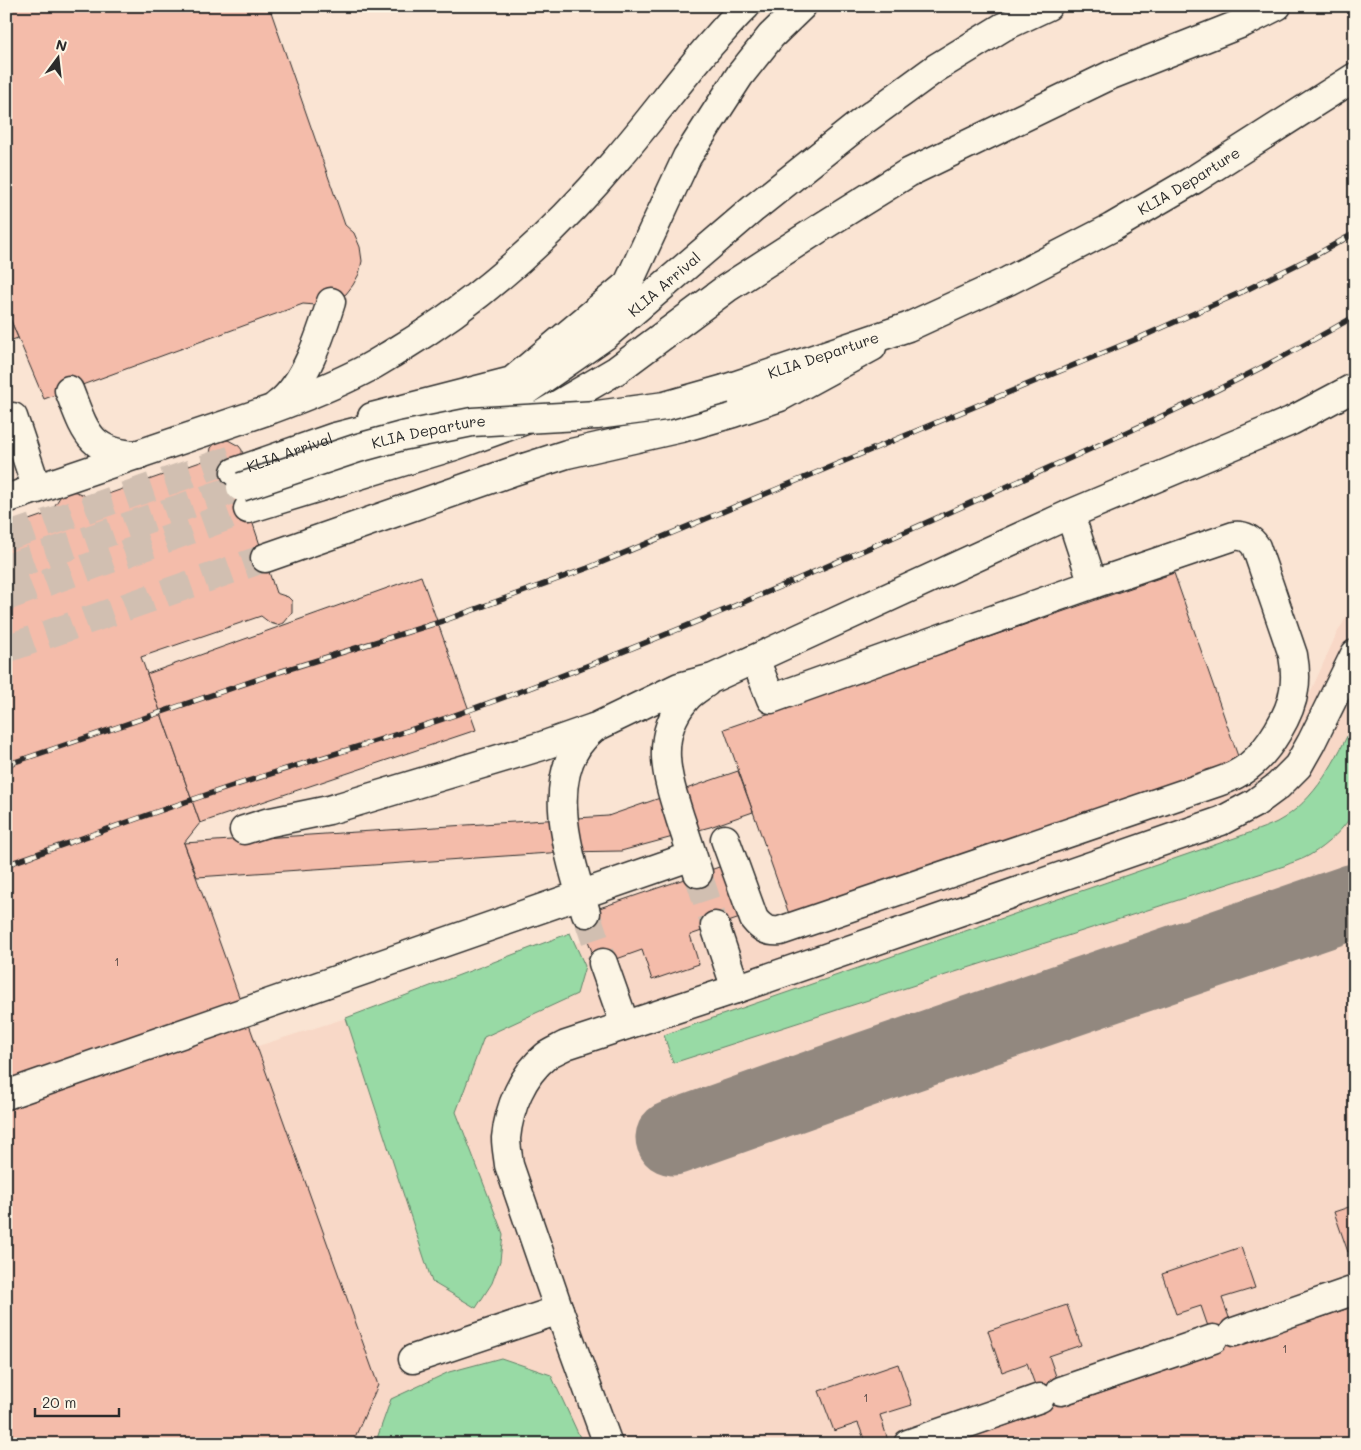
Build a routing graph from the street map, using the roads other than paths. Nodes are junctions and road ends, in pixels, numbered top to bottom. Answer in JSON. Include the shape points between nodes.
{"nodes":[{"id":1,"x":746,"y":6,"type":"edge"},
{"id":2,"x":802,"y":6,"type":"edge"},
{"id":3,"x":1048,"y":6,"type":"edge"},
{"id":4,"x":1277,"y":6,"type":"edge"},
{"id":5,"x":1355,"y":78,"type":"edge"},
{"id":6,"x":331,"y":302,"type":"dead end"},
{"id":7,"x":908,"y":327,"type":"junction"},
{"id":8,"x":1355,"y":387,"type":"edge"},
{"id":9,"x":69,"y":390,"type":"dead end"},
{"id":10,"x":272,"y":410,"type":"junction"},
{"id":11,"x":13,"y":416,"type":"dead end"},
{"id":12,"x":140,"y":455,"type":"junction"},
{"id":13,"x":242,"y":481,"type":"junction"},
{"id":14,"x":37,"y":489,"type":"junction"},
{"id":15,"x":6,"y":499,"type":"edge"},
{"id":16,"x":1070,"y":514,"type":"junction"},
{"id":17,"x":265,"y":558,"type":"tunnel mouth"},
{"id":18,"x":1093,"y":584,"type":"junction"},
{"id":19,"x":1355,"y":654,"type":"edge"},
{"id":20,"x":755,"y":659,"type":"junction"},
{"id":21,"x":713,"y":678,"type":"junction"},
{"id":22,"x":594,"y":728,"type":"junction"},
{"id":23,"x":255,"y":827,"type":"dead end"},
{"id":24,"x":725,"y":839,"type":"dead end"},
{"id":25,"x":583,"y":903,"type":"junction"},
{"id":26,"x":715,"y":926,"type":"tunnel mouth"},
{"id":27,"x":603,"y":963,"type":"tunnel mouth"},
{"id":28,"x":736,"y":989,"type":"junction"},
{"id":29,"x":625,"y":1025,"type":"junction"},
{"id":30,"x":6,"y":1095,"type":"edge"},
{"id":31,"x":1355,"y":1290,"type":"edge"},
{"id":32,"x":559,"y":1310,"type":"junction"},
{"id":33,"x":413,"y":1359,"type":"dead end"},
{"id":34,"x":608,"y":1444,"type":"edge"},
{"id":35,"x":908,"y":1444,"type":"edge"}],
"edges":[{"from":1,"to":10,"type":"main road","via":[[694,63],[617,160],[558,225],[510,270],[422,335],[363,370]]},
{"from":2,"to":13,"type":"main road","via":[[771,36],[740,75],[706,127],[687,158],[628,284],[512,381],[384,413]]},
{"from":3,"to":13,"type":"main road","name":"KLIA Arrival","via":[[1003,27],[936,68],[862,122],[754,208],[606,335],[524,392],[469,412],[378,426],[344,435]]},
{"from":4,"to":13,"type":"main road","via":[[1245,22],[1111,74],[908,173],[727,288],[617,370],[542,414],[454,446]]},
{"from":5,"to":7,"type":"main road","name":"KLIA Departure","via":[[1111,228]]},
{"from":6,"to":10,"type":"main road","via":[[300,380]]},
{"from":7,"to":13,"type":"main road","name":"KLIA Departure","bridge":true,"via":[[665,406],[597,415],[472,422],[402,436]]},
{"from":7,"to":17,"type":"main road","via":[[780,397],[733,414],[567,454]]},
{"from":8,"to":16,"type":"main road","via":[[1291,421]]},
{"from":9,"to":12,"type":"main road","via":[[83,426],[92,439],[121,454]]},
{"from":10,"to":12,"type":"main road"},
{"from":11,"to":14,"type":"main road"},
{"from":12,"to":14,"type":"main road"},
{"from":14,"to":15,"type":"main road"},
{"from":16,"to":18,"type":"main road"},
{"from":16,"to":20,"type":"main road"},
{"from":18,"to":20,"type":"main road","via":[[771,699]]},
{"from":18,"to":24,"type":"main road","via":[[1234,536],[1241,535],[1252,542],[1295,667],[1294,690],[1288,710],[1257,759],[1239,773],[1218,782],[780,931],[770,932],[754,919]]},
{"from":19,"to":28,"type":"main road","via":[[1298,766],[1256,803],[1221,821]]},
{"from":20,"to":21,"type":"main road"},
{"from":21,"to":22,"type":"main road","via":[[679,687]]},
{"from":21,"to":25,"type":"main road","via":[[686,699],[670,727],[666,747],[668,782],[695,865]]},
{"from":22,"to":23,"type":"main road","via":[[329,810]]},
{"from":22,"to":25,"type":"main road","via":[[584,736],[568,760],[563,790],[570,856]]},
{"from":25,"to":30,"type":"main road","via":[[298,995]]},
{"from":26,"to":28,"type":"main road"},
{"from":27,"to":29,"type":"main road"},
{"from":28,"to":29,"type":"main road"},
{"from":29,"to":32,"type":"main road","via":[[566,1045],[546,1056],[533,1068],[510,1114],[506,1139],[509,1165]]},
{"from":31,"to":35,"type":"main road"},
{"from":32,"to":33,"type":"main road"},
{"from":32,"to":34,"type":"main road"}]}
